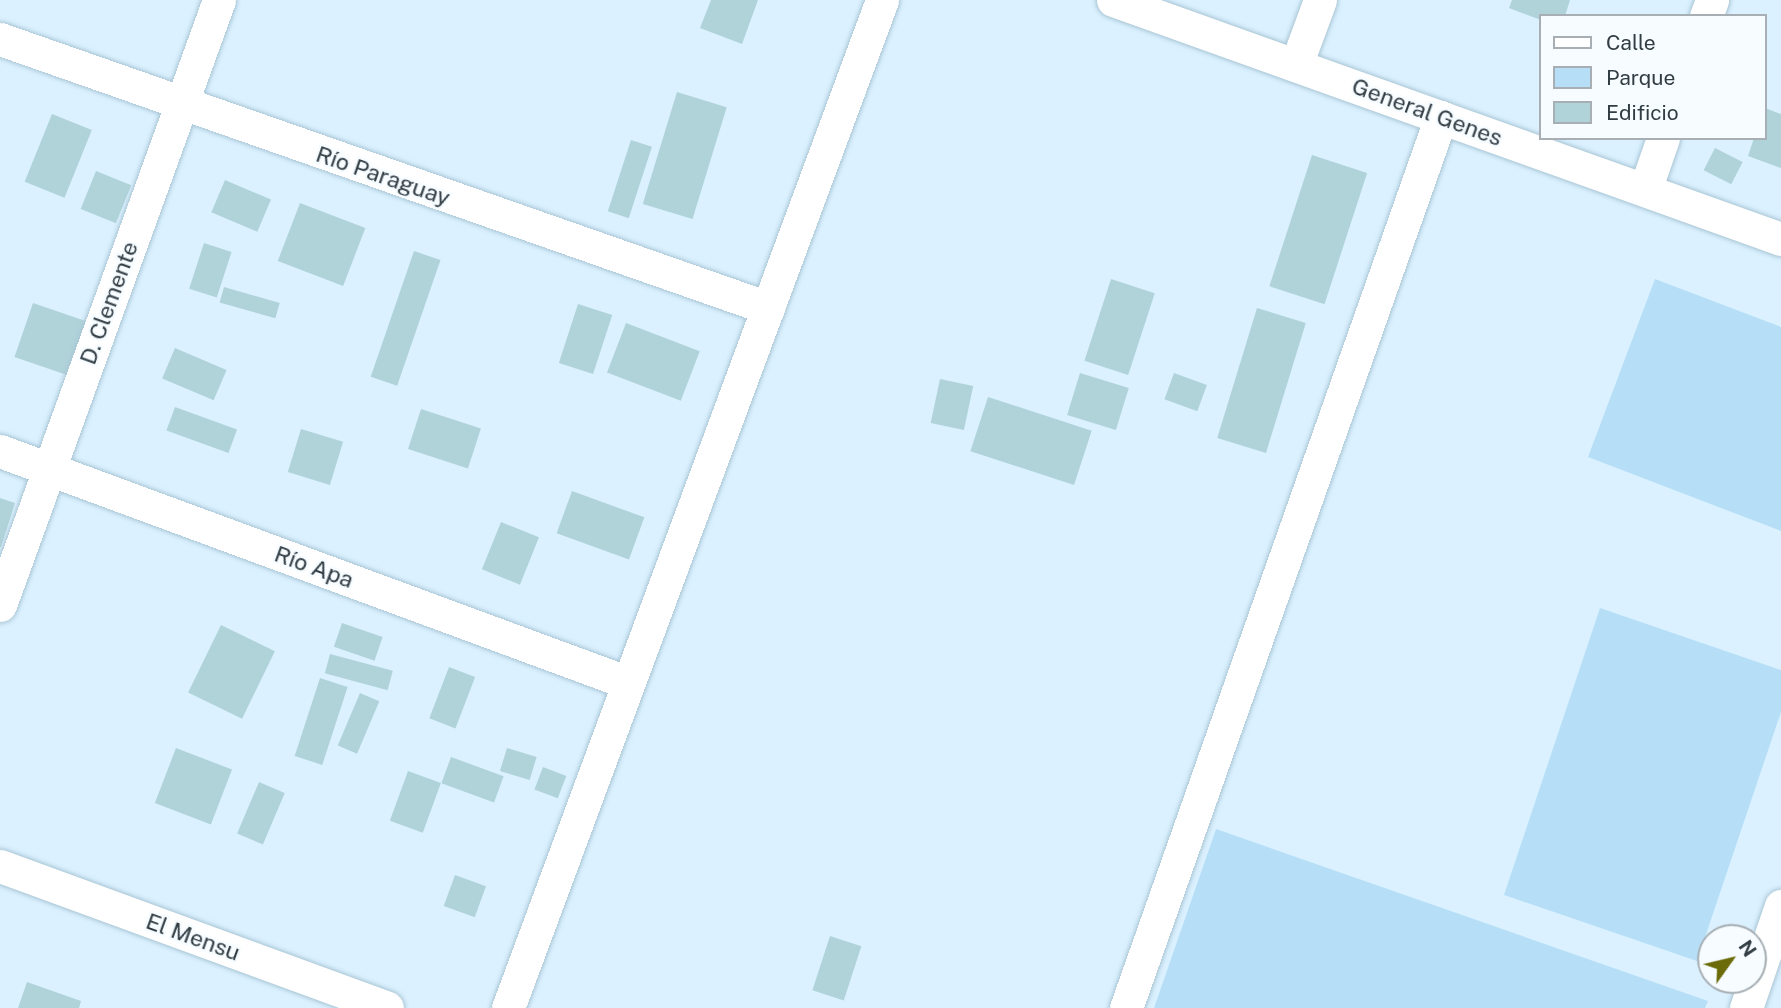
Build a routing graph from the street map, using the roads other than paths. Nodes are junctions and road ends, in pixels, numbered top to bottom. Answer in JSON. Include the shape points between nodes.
{"nodes":[{"id":1,"x":219,"y":0,"type":"edge"},
{"id":2,"x":882,"y":0,"type":"edge"},
{"id":3,"x":1113,"y":0,"type":"edge"},
{"id":4,"x":1320,"y":0,"type":"edge"},
{"id":5,"x":0,"y":39,"type":"edge"},
{"id":6,"x":1296,"y":65,"type":"junction"},
{"id":7,"x":181,"y":106,"type":"junction"},
{"id":8,"x":1441,"y":117,"type":"junction"},
{"id":9,"x":1662,"y":140,"type":"edge"},
{"id":10,"x":1645,"y":190,"type":"junction"},
{"id":11,"x":1781,"y":239,"type":"edge"},
{"id":12,"x":768,"y":308,"type":"junction"},
{"id":13,"x":0,"y":451,"type":"edge"},
{"id":14,"x":49,"y":470,"type":"junction"},
{"id":15,"x":0,"y":605,"type":"edge"},
{"id":16,"x":629,"y":683,"type":"junction"},
{"id":17,"x":0,"y":866,"type":"edge"},
{"id":18,"x":1781,"y":906,"type":"edge"},
{"id":19,"x":387,"y":1008,"type":"edge"},
{"id":20,"x":508,"y":1008,"type":"edge"},
{"id":21,"x":1126,"y":1008,"type":"edge"},
{"id":22,"x":1746,"y":1008,"type":"edge"}],
"edges":[{"from":1,"to":7,"type":"street","name":"D. Clemente"},
{"from":2,"to":12,"type":"street"},
{"from":3,"to":6,"type":"street","name":"General Genes"},
{"from":4,"to":6,"type":"street"},
{"from":5,"to":7,"type":"street","name":"Río Paraguay"},
{"from":6,"to":8,"type":"street","name":"General Genes"},
{"from":7,"to":12,"type":"street","name":"Río Paraguay"},
{"from":7,"to":14,"type":"street","name":"D. Clemente"},
{"from":8,"to":10,"type":"street","name":"General Genes"},
{"from":8,"to":21,"type":"street"},
{"from":9,"to":10,"type":"street"},
{"from":10,"to":11,"type":"street","name":"General Genes"},
{"from":12,"to":16,"type":"street"},
{"from":13,"to":14,"type":"street","name":"Río Apa"},
{"from":14,"to":15,"type":"street","name":"D. Clemente"},
{"from":14,"to":16,"type":"street","name":"Río Apa"},
{"from":16,"to":20,"type":"street"},
{"from":17,"to":19,"type":"street","name":"El Mensu"},
{"from":18,"to":22,"type":"street"}]}
